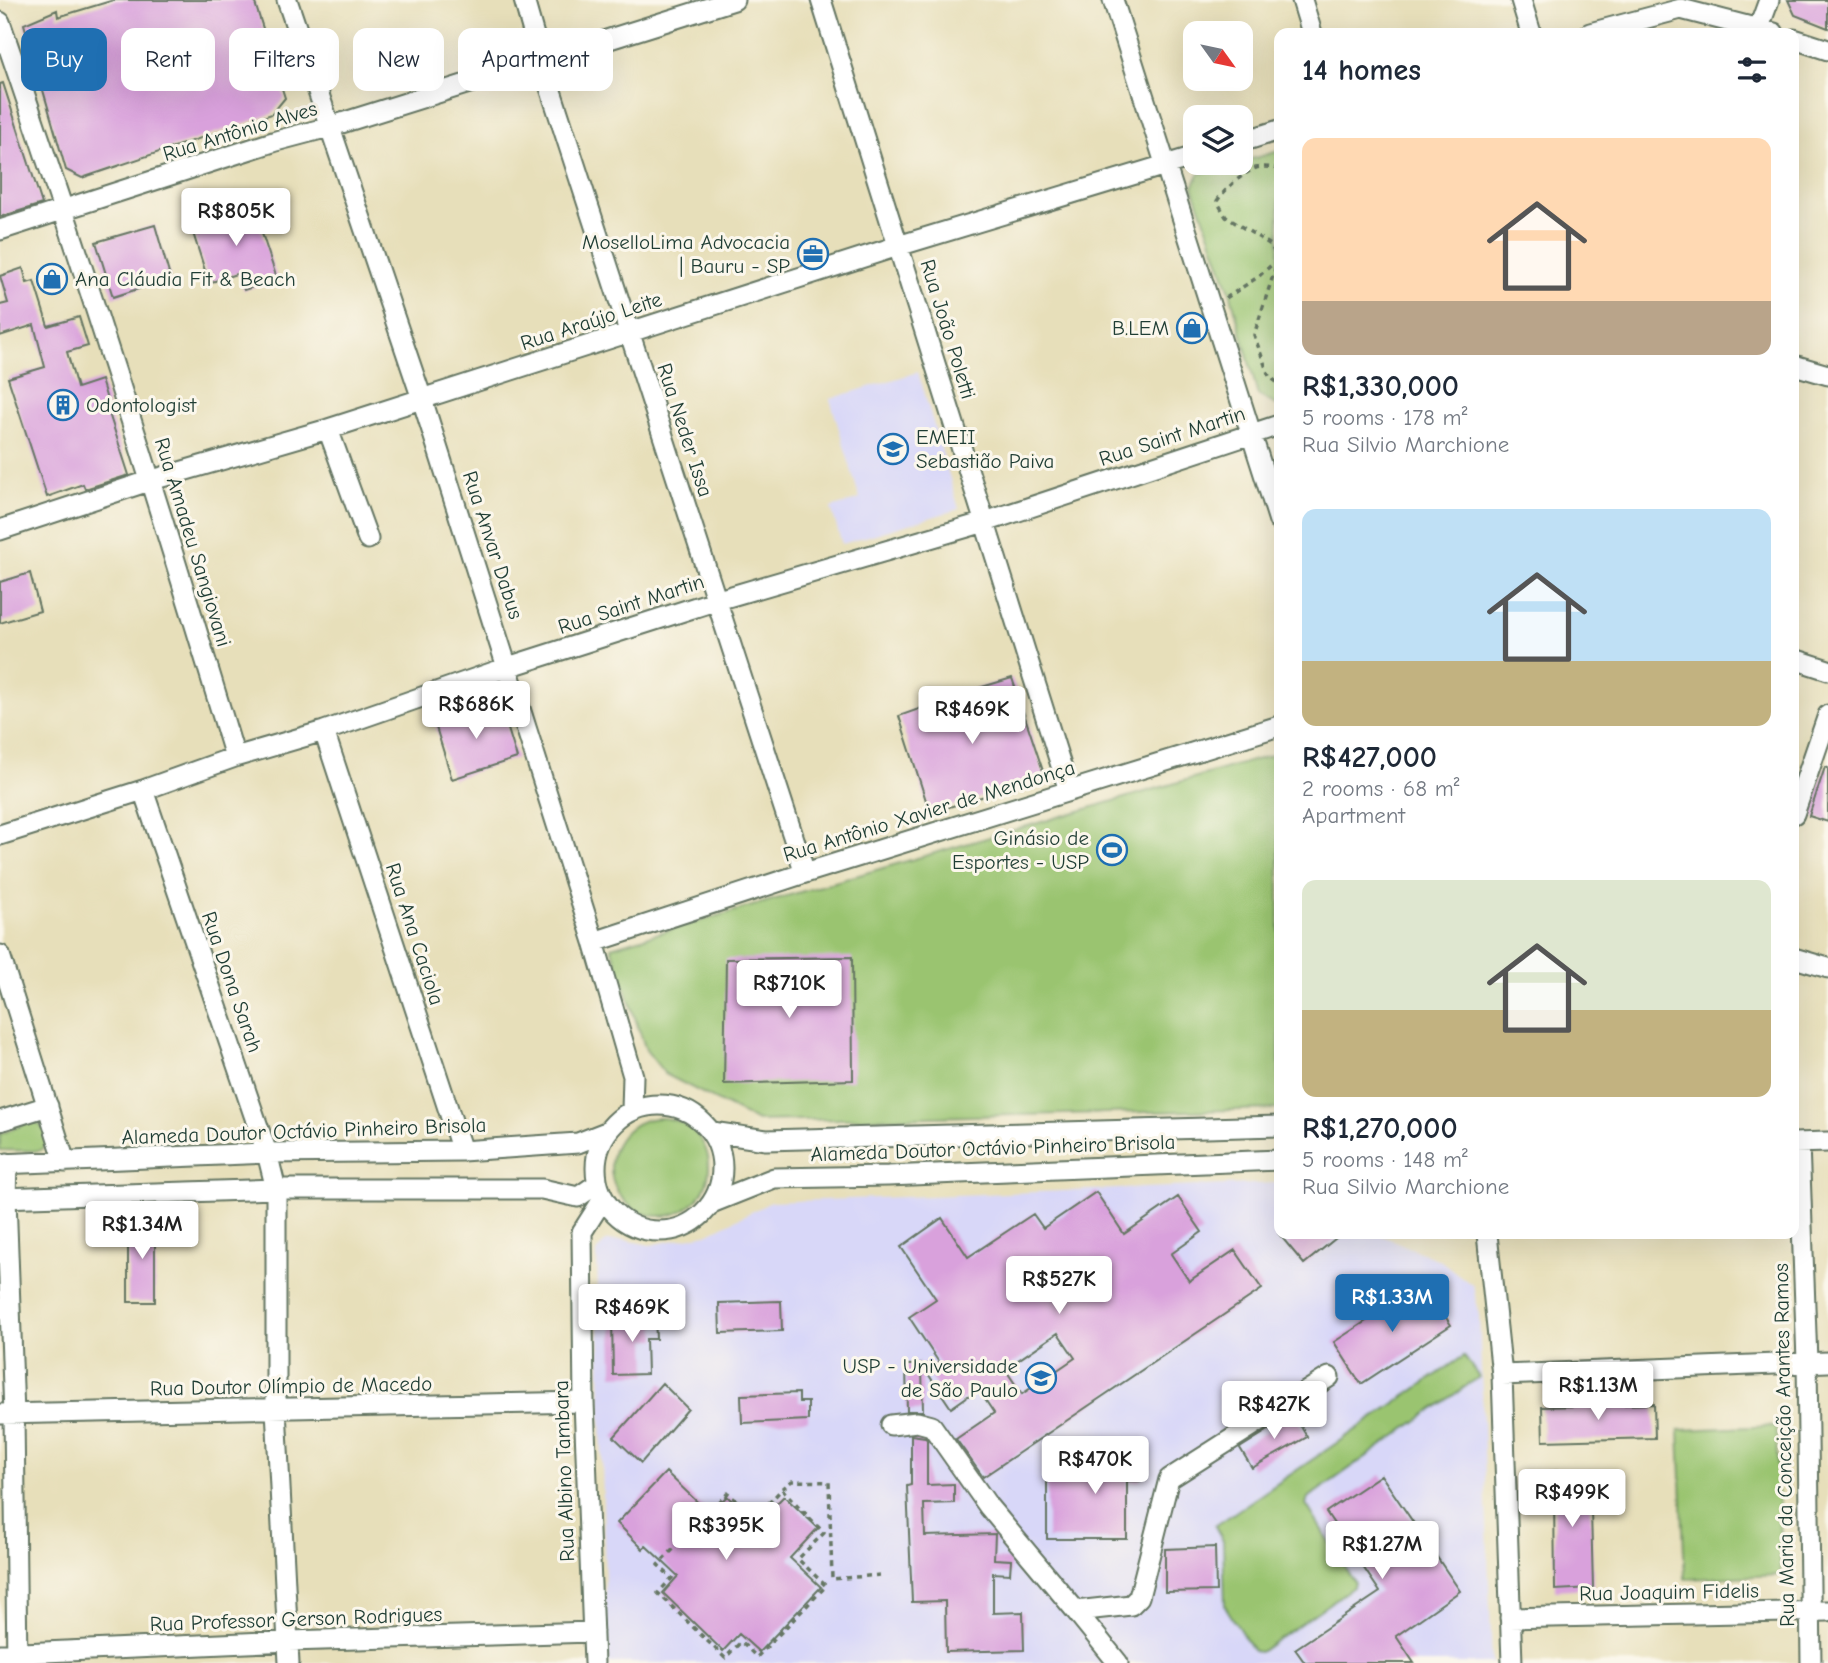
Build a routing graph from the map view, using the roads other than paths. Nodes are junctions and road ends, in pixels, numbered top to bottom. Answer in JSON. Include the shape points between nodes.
{"nodes":[{"id":1,"x":287,"y":0,"type":"edge"},
{"id":2,"x":524,"y":0,"type":"edge"},
{"id":3,"x":734,"y":0,"type":"edge"},
{"id":4,"x":821,"y":0,"type":"edge"},
{"id":5,"x":1113,"y":0,"type":"edge"},
{"id":6,"x":1302,"y":0,"type":"edge"},
{"id":7,"x":1521,"y":0,"type":"edge"},
{"id":8,"x":1752,"y":0,"type":"edge"},
{"id":9,"x":1769,"y":0,"type":"edge"},
{"id":10,"x":0,"y":22,"type":"edge"},
{"id":11,"x":532,"y":28,"type":"edge"},
{"id":12,"x":1310,"y":28,"type":"edge"},
{"id":13,"x":1529,"y":28,"type":"edge"},
{"id":14,"x":1609,"y":28,"type":"edge"},
{"id":15,"x":1749,"y":28,"type":"edge"},
{"id":16,"x":1762,"y":28,"type":"edge"},
{"id":17,"x":1764,"y":28,"type":"edge"},
{"id":18,"x":613,"y":38,"type":"edge"},
{"id":19,"x":1799,"y":41,"type":"edge"},
{"id":20,"x":1828,"y":50,"type":"edge"},
{"id":21,"x":458,"y":86,"type":"edge"},
{"id":22,"x":551,"y":91,"type":"edge"},
{"id":23,"x":329,"y":127,"type":"junction"},
{"id":24,"x":1274,"y":132,"type":"edge"},
{"id":25,"x":1253,"y":138,"type":"edge"},
{"id":26,"x":1183,"y":160,"type":"edge"},
{"id":27,"x":1166,"y":165,"type":"junction"},
{"id":28,"x":65,"y":210,"type":"junction"},
{"id":29,"x":0,"y":230,"type":"edge"},
{"id":30,"x":898,"y":246,"type":"junction"},
{"id":31,"x":629,"y":334,"type":"junction"},
{"id":32,"x":1799,"y":366,"type":"edge"},
{"id":33,"x":1828,"y":375,"type":"edge"},
{"id":34,"x":422,"y":398,"type":"junction"},
{"id":35,"x":1274,"y":427,"type":"edge"},
{"id":36,"x":328,"y":429,"type":"junction"},
{"id":37,"x":1252,"y":434,"type":"junction"},
{"id":38,"x":152,"y":480,"type":"junction"},
{"id":39,"x":1274,"y":505,"type":"edge"},
{"id":40,"x":985,"y":522,"type":"junction"},
{"id":41,"x":0,"y":530,"type":"edge"},
{"id":42,"x":368,"y":539,"type":"dead end"},
{"id":43,"x":718,"y":600,"type":"junction"},
{"id":44,"x":1799,"y":661,"type":"edge"},
{"id":45,"x":508,"y":667,"type":"junction"},
{"id":46,"x":1828,"y":670,"type":"edge"},
{"id":47,"x":1828,"y":715,"type":"edge"},
{"id":48,"x":1274,"y":728,"type":"edge"},
{"id":49,"x":324,"y":732,"type":"junction"},
{"id":50,"x":235,"y":757,"type":"junction"},
{"id":51,"x":143,"y":790,"type":"junction"},
{"id":52,"x":1069,"y":791,"type":"junction"},
{"id":53,"x":1799,"y":799,"type":"edge"},
{"id":54,"x":0,"y":835,"type":"edge"},
{"id":55,"x":805,"y":873,"type":"junction"},
{"id":56,"x":594,"y":942,"type":"junction"},
{"id":57,"x":0,"y":955,"type":"edge"},
{"id":58,"x":1799,"y":959,"type":"edge"},
{"id":59,"x":1828,"y":968,"type":"edge"},
{"id":60,"x":48,"y":1106,"type":"junction"},
{"id":61,"x":632,"y":1110,"type":"junction"},
{"id":62,"x":0,"y":1121,"type":"edge"},
{"id":63,"x":1274,"y":1126,"type":"edge"},
{"id":64,"x":606,"y":1132,"type":"junction"},
{"id":65,"x":712,"y":1132,"type":"junction"},
{"id":66,"x":1828,"y":1142,"type":"edge"},
{"id":67,"x":1799,"y":1143,"type":"edge"},
{"id":68,"x":462,"y":1151,"type":"junction"},
{"id":69,"x":267,"y":1153,"type":"junction"},
{"id":70,"x":1274,"y":1160,"type":"edge"},
{"id":71,"x":65,"y":1162,"type":"junction"},
{"id":72,"x":3,"y":1163,"type":"edge"},
{"id":73,"x":1799,"y":1187,"type":"edge"},
{"id":74,"x":276,"y":1189,"type":"junction"},
{"id":75,"x":600,"y":1192,"type":"junction"},
{"id":76,"x":3,"y":1198,"type":"edge"},
{"id":77,"x":713,"y":1202,"type":"junction"},
{"id":78,"x":1488,"y":1239,"type":"edge"},
{"id":79,"x":1807,"y":1361,"type":"junction"},
{"id":80,"x":1828,"y":1362,"type":"edge"},
{"id":81,"x":1502,"y":1376,"type":"junction"},
{"id":82,"x":1329,"y":1377,"type":"dead end"},
{"id":83,"x":584,"y":1402,"type":"junction"},
{"id":84,"x":276,"y":1409,"type":"junction"},
{"id":85,"x":7,"y":1414,"type":"edge"},
{"id":86,"x":891,"y":1426,"type":"dead end"},
{"id":87,"x":1076,"y":1611,"type":"junction"},
{"id":88,"x":1818,"y":1612,"type":"edge"},
{"id":89,"x":1510,"y":1618,"type":"junction"},
{"id":90,"x":593,"y":1632,"type":"junction"},
{"id":91,"x":289,"y":1641,"type":"junction"},
{"id":92,"x":11,"y":1657,"type":"edge"},
{"id":93,"x":289,"y":1663,"type":"edge"},
{"id":94,"x":594,"y":1663,"type":"edge"},
{"id":95,"x":1118,"y":1663,"type":"edge"},
{"id":96,"x":1512,"y":1663,"type":"edge"},
{"id":97,"x":1811,"y":1663,"type":"edge"}],
"edges":[{"from":1,"to":23,"type":"street","name":"Rua Anvar Dabus"},
{"from":2,"to":11,"type":"street","name":"Rua Neder Issa"},
{"from":3,"to":18,"type":"street","name":"Rua Antônio Alves"},
{"from":4,"to":30,"type":"street","name":"Rua João Poletti"},
{"from":5,"to":27,"type":"street"},
{"from":6,"to":12,"type":"street"},
{"from":7,"to":13,"type":"street"},
{"from":8,"to":16,"type":"street"},
{"from":9,"to":17,"type":"street"},
{"from":10,"to":28,"type":"street","name":"Rua Amadeu Sangiovani"},
{"from":14,"to":15,"type":"street","via":[[1681,9]]},
{"from":19,"to":20,"type":"street"},
{"from":21,"to":23,"type":"street","name":"Rua Antônio Alves"},
{"from":22,"to":31,"type":"street","name":"Rua Neder Issa"},
{"from":23,"to":28,"type":"street","name":"Rua Antônio Alves"},
{"from":23,"to":34,"type":"street","name":"Rua Anvar Dabus"},
{"from":24,"to":25,"type":"street"},
{"from":26,"to":27,"type":"street","name":"Rua Araújo Leite"},
{"from":27,"to":30,"type":"street","name":"Rua Araújo Leite"},
{"from":27,"to":37,"type":"street"},
{"from":28,"to":29,"type":"street","name":"Rua Antônio Alves"},
{"from":28,"to":38,"type":"street","name":"Rua Amadeu Sangiovani"},
{"from":30,"to":31,"type":"street","name":"Rua Araújo Leite"},
{"from":30,"to":40,"type":"street","name":"Rua João Poletti"},
{"from":31,"to":34,"type":"street","name":"Rua Araújo Leite"},
{"from":31,"to":43,"type":"street","name":"Rua Neder Issa"},
{"from":32,"to":33,"type":"street"},
{"from":34,"to":36,"type":"street","name":"Rua Araújo Leite"},
{"from":34,"to":45,"type":"street","name":"Rua Anvar Dabus"},
{"from":35,"to":37,"type":"street","name":"Rua Saint Martin"},
{"from":36,"to":38,"type":"street","name":"Rua Araújo Leite"},
{"from":36,"to":42,"type":"street"},
{"from":37,"to":39,"type":"street"},
{"from":37,"to":40,"type":"street","name":"Rua Saint Martin"},
{"from":38,"to":41,"type":"street","name":"Rua Araújo Leite"},
{"from":38,"to":50,"type":"street","name":"Rua Amadeu Sangiovani"},
{"from":40,"to":43,"type":"street","name":"Rua Saint Martin"},
{"from":40,"to":52,"type":"street","name":"Rua João Poletti"},
{"from":43,"to":45,"type":"street","name":"Rua Saint Martin"},
{"from":43,"to":55,"type":"street","name":"Rua Neder Issa"},
{"from":44,"to":46,"type":"street"},
{"from":45,"to":49,"type":"street","name":"Rua Saint Martin"},
{"from":45,"to":56,"type":"street","name":"Rua Anvar Dabus"},
{"from":47,"to":53,"type":"street"},
{"from":48,"to":52,"type":"street","name":"Rua Antônio Xavier de Mendonça"},
{"from":49,"to":50,"type":"street","name":"Rua Saint Martin"},
{"from":49,"to":68,"type":"street","name":"Rua Ana Caciola"},
{"from":50,"to":51,"type":"street","name":"Rua Saint Martin"},
{"from":51,"to":54,"type":"street","name":"Rua Saint Martin"},
{"from":51,"to":69,"type":"street","name":"Rua Dona Sarah"},
{"from":52,"to":55,"type":"street","name":"Rua Antônio Xavier de Mendonça"},
{"from":55,"to":56,"type":"street","name":"Rua Antônio Xavier de Mendonça"},
{"from":56,"to":61,"type":"street","name":"Rua Anvar Dabus","via":[[633,1076]]},
{"from":57,"to":60,"type":"street"},
{"from":58,"to":59,"type":"street"},
{"from":60,"to":62,"type":"street"},
{"from":60,"to":71,"type":"street"},
{"from":61,"to":64,"type":"street","name":"Alameda Doutor Octávio Pinheiro Brisola"},
{"from":61,"to":65,"type":"street","name":"Alameda Doutor Octávio Pinheiro Brisola","via":[[673,1105],[698,1117]]},
{"from":63,"to":65,"type":"street","name":"Alameda Doutor Octávio Pinheiro Brisola","via":[[766,1140]]},
{"from":64,"to":68,"type":"street","name":"Alameda Doutor Octávio Pinheiro Brisola","via":[[578,1143]]},
{"from":64,"to":75,"type":"street","via":[[595,1166]]},
{"from":65,"to":77,"type":"street","via":[[723,1163]]},
{"from":66,"to":67,"type":"street"},
{"from":68,"to":69,"type":"street","name":"Alameda Doutor Octávio Pinheiro Brisola"},
{"from":69,"to":71,"type":"street","name":"Alameda Doutor Octávio Pinheiro Brisola"},
{"from":69,"to":74,"type":"street","name":"Rua Dona Sarah"},
{"from":70,"to":77,"type":"street","name":"Alameda Doutor Octávio Pinheiro Brisola","via":[[774,1178]]},
{"from":71,"to":72,"type":"street","name":"Alameda Doutor Octávio Pinheiro Brisola"},
{"from":72,"to":76,"type":"street"},
{"from":73,"to":79,"type":"street","name":"Rua Maria da Conceição Arantes Ramos"},
{"from":74,"to":75,"type":"street","via":[[542,1189],[578,1198]]},
{"from":74,"to":76,"type":"street"},
{"from":74,"to":84,"type":"street","name":"Rua Dona Sarah"},
{"from":75,"to":77,"type":"street","name":"Alameda Doutor Octávio Pinheiro Brisola","via":[[617,1216],[658,1232],[679,1229],[699,1218]]},
{"from":75,"to":83,"type":"street","name":"Rua Albino Tambara","via":[[582,1232]]},
{"from":76,"to":85,"type":"street"},
{"from":78,"to":81,"type":"street"},
{"from":79,"to":80,"type":"street"},
{"from":79,"to":81,"type":"street"},
{"from":79,"to":88,"type":"street","name":"Rua Maria da Conceição Arantes Ramos"},
{"from":81,"to":89,"type":"street"},
{"from":82,"to":87,"type":"street","via":[[1168,1479],[1139,1597],[1131,1605]]},
{"from":83,"to":84,"type":"street","name":"Rua Doutor Olímpio de Macedo"},
{"from":83,"to":90,"type":"street","name":"Rua Albino Tambara"},
{"from":84,"to":85,"type":"street","name":"Rua Doutor Olímpio de Macedo"},
{"from":84,"to":91,"type":"street","name":"Rua Dona Sarah"},
{"from":85,"to":92,"type":"street"},
{"from":86,"to":87,"type":"street","via":[[917,1422],[932,1426],[989,1507]]},
{"from":87,"to":95,"type":"street"},
{"from":88,"to":89,"type":"street","name":"Rua Joaquim Fidelis"},
{"from":88,"to":97,"type":"street","name":"Rua Maria da Conceição Arantes Ramos"},
{"from":89,"to":96,"type":"street"},
{"from":90,"to":91,"type":"street","name":"Rua Professor Gerson Rodrigues"},
{"from":90,"to":94,"type":"street","name":"Rua Albino Tambara"},
{"from":91,"to":92,"type":"street","name":"Rua Professor Gerson Rodrigues"},
{"from":91,"to":93,"type":"street","name":"Rua Dona Sarah"}]}
